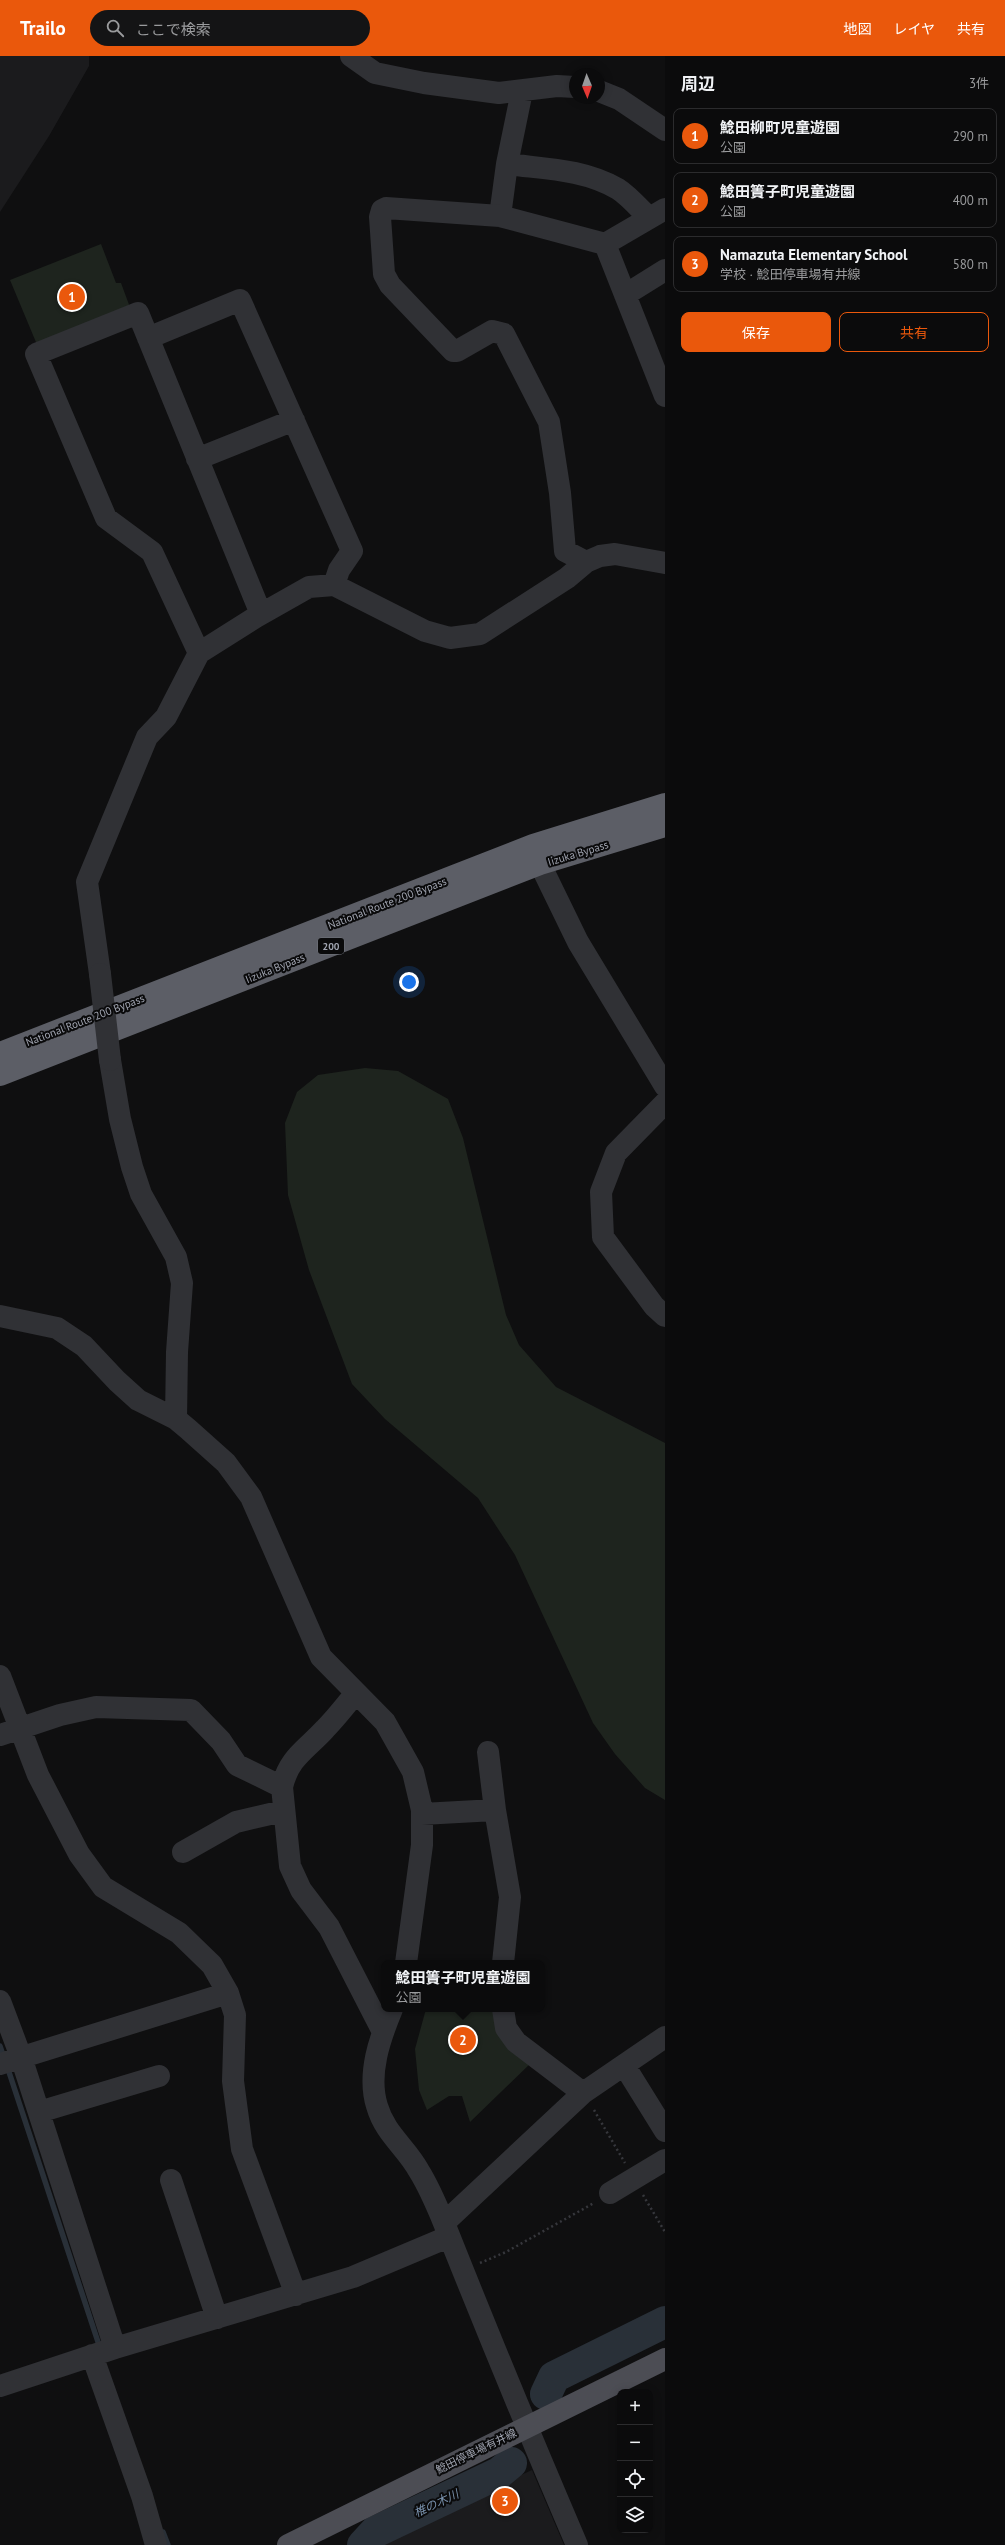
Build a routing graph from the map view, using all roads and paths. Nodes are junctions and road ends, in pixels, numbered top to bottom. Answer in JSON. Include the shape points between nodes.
{"nodes":[{"id":1,"x":351,"y":56,"type":"edge"},
{"id":2,"x":569,"y":87,"type":"edge"},
{"id":3,"x":522,"y":91,"type":"junction"},
{"id":4,"x":605,"y":93,"type":"edge"},
{"id":5,"x":665,"y":130,"type":"edge"},
{"id":6,"x":507,"y":164,"type":"junction"},
{"id":7,"x":657,"y":214,"type":"edge"},
{"id":8,"x":500,"y":216,"type":"junction"},
{"id":9,"x":604,"y":244,"type":"junction"},
{"id":10,"x":665,"y":270,"type":"edge"},
{"id":11,"x":625,"y":295,"type":"junction"},
{"id":12,"x":148,"y":338,"type":"junction"},
{"id":13,"x":665,"y":396,"type":"edge"},
{"id":14,"x":294,"y":420,"type":"junction"},
{"id":15,"x":198,"y":459,"type":"junction"},
{"id":16,"x":586,"y":562,"type":"junction"},
{"id":17,"x":665,"y":563,"type":"edge"},
{"id":18,"x":334,"y":585,"type":"junction"},
{"id":19,"x":261,"y":614,"type":"junction"},
{"id":20,"x":199,"y":653,"type":"junction"},
{"id":21,"x":665,"y":804,"type":"edge"},
{"id":22,"x":665,"y":826,"type":"edge"},
{"id":23,"x":540,"y":864,"type":"junction"},
{"id":24,"x":0,"y":1053,"type":"edge"},
{"id":25,"x":0,"y":1075,"type":"edge"},
{"id":26,"x":665,"y":1086,"type":"edge"},
{"id":27,"x":665,"y":1103,"type":"edge"},
{"id":28,"x":0,"y":1316,"type":"edge"},
{"id":29,"x":665,"y":1316,"type":"edge"},
{"id":30,"x":176,"y":1419,"type":"junction"},
{"id":31,"x":0,"y":1676,"type":"edge"},
{"id":32,"x":355,"y":1694,"type":"junction"},
{"id":33,"x":22,"y":1728,"type":"junction"},
{"id":34,"x":0,"y":1735,"type":"edge"},
{"id":35,"x":488,"y":1752,"type":"dead end"},
{"id":36,"x":282,"y":1787,"type":"junction"},
{"id":37,"x":495,"y":1810,"type":"junction"},
{"id":38,"x":283,"y":1811,"type":"junction"},
{"id":39,"x":422,"y":1814,"type":"junction"},
{"id":40,"x":183,"y":1852,"type":"dead end"},
{"id":41,"x":406,"y":1960,"type":"edge"},
{"id":42,"x":503,"y":1960,"type":"edge"},
{"id":43,"x":228,"y":1993,"type":"junction"},
{"id":44,"x":0,"y":2001,"type":"edge"},
{"id":45,"x":391,"y":2012,"type":"edge"},
{"id":46,"x":503,"y":2012,"type":"edge"},
{"id":47,"x":383,"y":2032,"type":"junction"},
{"id":48,"x":665,"y":2037,"type":"edge"},
{"id":49,"x":21,"y":2057,"type":"junction"},
{"id":50,"x":0,"y":2064,"type":"edge"},
{"id":51,"x":624,"y":2065,"type":"junction"},
{"id":52,"x":159,"y":2076,"type":"dead end"},
{"id":53,"x":583,"y":2093,"type":"junction"},
{"id":54,"x":39,"y":2112,"type":"junction"},
{"id":55,"x":665,"y":2131,"type":"edge"},
{"id":56,"x":665,"y":2160,"type":"edge"},
{"id":57,"x":172,"y":2180,"type":"dead end"},
{"id":58,"x":610,"y":2193,"type":"joint"},
{"id":59,"x":446,"y":2230,"type":"junction"},
{"id":60,"x":462,"y":2271,"type":"junction"},
{"id":61,"x":296,"y":2295,"type":"junction"},
{"id":62,"x":217,"y":2318,"type":"junction"},
{"id":63,"x":115,"y":2348,"type":"junction"},
{"id":64,"x":92,"y":2355,"type":"junction"},
{"id":65,"x":665,"y":2359,"type":"edge"},
{"id":66,"x":0,"y":2386,"type":"edge"},
{"id":67,"x":526,"y":2427,"type":"junction"},
{"id":68,"x":156,"y":2545,"type":"edge"},
{"id":69,"x":288,"y":2545,"type":"edge"},
{"id":70,"x":577,"y":2545,"type":"edge"}],
"edges":[{"from":1,"to":3,"type":"street","via":[[375,73],[491,92]]},
{"from":2,"to":3,"type":"street"},
{"from":3,"to":6,"type":"street"},
{"from":4,"to":5,"type":"street","via":[[619,99]]},
{"from":6,"to":7,"type":"street","via":[[569,171],[595,179],[618,189]]},
{"from":6,"to":8,"type":"street"},
{"from":7,"to":9,"type":"street"},
{"from":8,"to":9,"type":"street"},
{"from":8,"to":16,"type":"street","via":[[394,208],[382,210],[380,217],[384,274],[390,285],[453,351],[458,351],[492,331],[504,334],[549,422],[560,493],[565,551]]},
{"from":9,"to":11,"type":"street"},
{"from":10,"to":11,"type":"street"},
{"from":11,"to":13,"type":"street"},
{"from":12,"to":14,"type":"street","via":[[240,300]]},
{"from":12,"to":15,"type":"street"},
{"from":12,"to":20,"type":"street","via":[[138,313],[36,354],[106,518],[152,552]]},
{"from":14,"to":15,"type":"street"},
{"from":14,"to":18,"type":"street","via":[[352,551],[339,570]]},
{"from":15,"to":19,"type":"street"},
{"from":16,"to":17,"type":"street","via":[[600,556],[615,554]]},
{"from":16,"to":18,"type":"street","via":[[567,578],[480,634],[450,638],[425,631]]},
{"from":18,"to":19,"type":"street","via":[[309,587]]},
{"from":19,"to":20,"type":"street"},
{"from":20,"to":30,"type":"street","bridge":true,"via":[[166,717],[148,737],[87,882],[120,1119],[141,1194],[176,1257],[182,1283]]},
{"from":21,"to":24,"type":"highway","name":"National Route 200 Bypass","number":"200","via":[[533,845]]},
{"from":22,"to":23,"type":"highway","name":"Iizuka Bypass","number":"200"},
{"from":23,"to":25,"type":"highway","name":"Iizuka Bypass","number":"200"},
{"from":23,"to":26,"type":"street","via":[[578,942]]},
{"from":27,"to":29,"type":"street","via":[[616,1153],[600,1192],[603,1237],[654,1306]]},
{"from":28,"to":30,"type":"street","via":[[57,1328],[84,1346],[116,1381],[138,1400]]},
{"from":30,"to":32,"type":"street","via":[[226,1463],[251,1497],[321,1657]]},
{"from":31,"to":33,"type":"street"},
{"from":32,"to":36,"type":"street","via":[[324,1730],[300,1751],[285,1773]]},
{"from":32,"to":39,"type":"street","via":[[385,1722],[410,1766]]},
{"from":33,"to":34,"type":"street"},
{"from":33,"to":36,"type":"street","via":[[96,1707],[191,1710],[220,1740],[237,1765]]},
{"from":33,"to":43,"type":"street","via":[[38,1775],[79,1854],[103,1887],[179,1933],[212,1965]]},
{"from":35,"to":37,"type":"street"},
{"from":36,"to":38,"type":"street"},
{"from":37,"to":39,"type":"street"},
{"from":37,"to":42,"type":"street","via":[[510,1897]]},
{"from":38,"to":40,"type":"street","via":[[236,1822]]},
{"from":38,"to":47,"type":"street","via":[[290,1866],[301,1890],[329,1927]]},
{"from":39,"to":41,"type":"street","via":[[422,1845]]},
{"from":43,"to":49,"type":"street"},
{"from":43,"to":61,"type":"street","via":[[235,2015],[233,2081],[242,2149]]},
{"from":44,"to":49,"type":"street"},
{"from":45,"to":47,"type":"street"},
{"from":46,"to":53,"type":"street","via":[[506,2028],[516,2042]]},
{"from":47,"to":59,"type":"street","via":[[373,2080],[376,2105],[388,2132],[419,2170]]},
{"from":48,"to":51,"type":"street"},
{"from":49,"to":50,"type":"street"},
{"from":49,"to":54,"type":"street"},
{"from":51,"to":53,"type":"street"},
{"from":51,"to":55,"type":"street"},
{"from":52,"to":54,"type":"street"},
{"from":53,"to":59,"type":"street"},
{"from":54,"to":63,"type":"street"},
{"from":56,"to":58,"type":"street"},
{"from":57,"to":62,"type":"street"},
{"from":58,"to":60,"type":"path","via":[[506,2252]]},
{"from":59,"to":60,"type":"street"},
{"from":59,"to":61,"type":"street","via":[[353,2276]]},
{"from":60,"to":67,"type":"street"},
{"from":61,"to":62,"type":"street"},
{"from":62,"to":63,"type":"street"},
{"from":63,"to":64,"type":"street"},
{"from":64,"to":66,"type":"street"},
{"from":64,"to":68,"type":"street","via":[[142,2496]]},
{"from":65,"to":67,"type":"main road","name":"鯰田停車場有井線"},
{"from":67,"to":69,"type":"main road","name":"鯰田停車場有井線"},
{"from":67,"to":70,"type":"street"}]}
